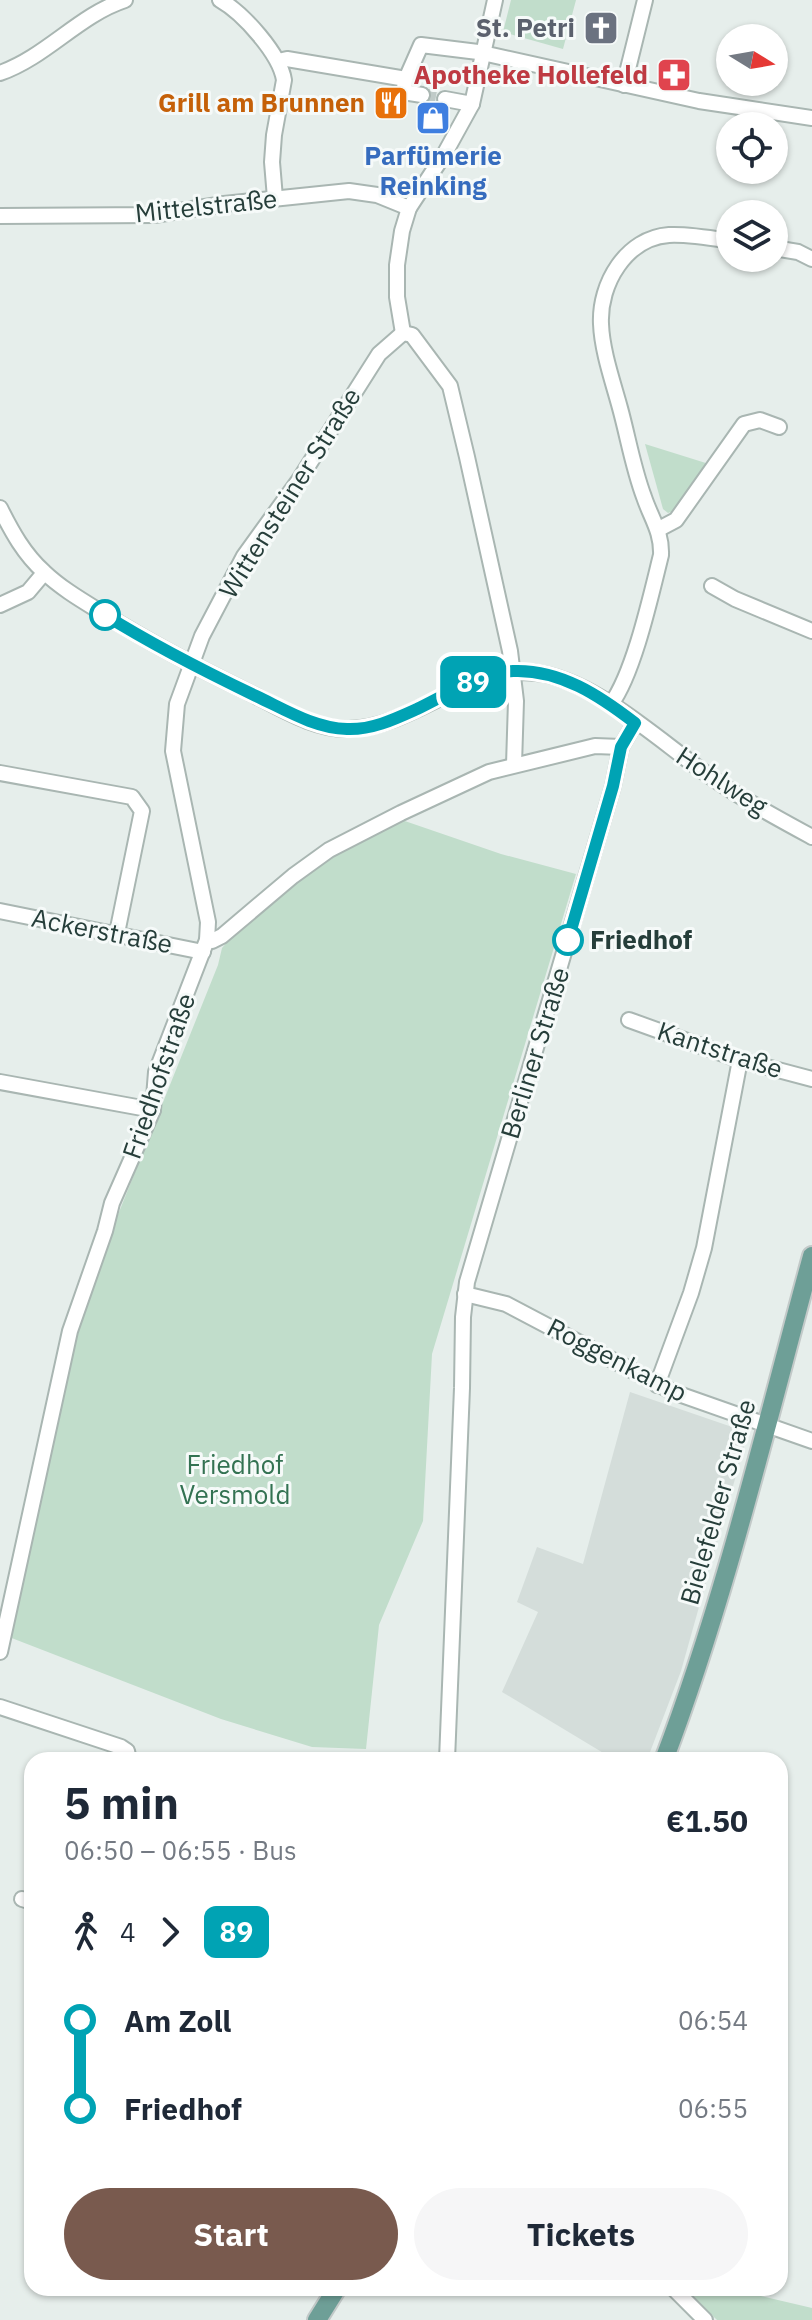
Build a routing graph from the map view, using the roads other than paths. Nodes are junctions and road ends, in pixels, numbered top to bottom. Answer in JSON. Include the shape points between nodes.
{"nodes":[{"id":1,"x":125,"y":0,"type":"edge"},
{"id":2,"x":220,"y":0,"type":"edge"},
{"id":3,"x":495,"y":0,"type":"edge"},
{"id":4,"x":645,"y":0,"type":"edge"},
{"id":5,"x":483,"y":53,"type":"junction"},
{"id":6,"x":278,"y":61,"type":"junction"},
{"id":7,"x":0,"y":73,"type":"edge"},
{"id":8,"x":405,"y":79,"type":"junction"},
{"id":9,"x":624,"y":85,"type":"junction"},
{"id":10,"x":422,"y":95,"type":"tunnel mouth"},
{"id":11,"x":445,"y":99,"type":"tunnel mouth"},
{"id":12,"x":472,"y":104,"type":"junction"},
{"id":13,"x":812,"y":118,"type":"edge"},
{"id":14,"x":275,"y":198,"type":"junction"},
{"id":15,"x":409,"y":208,"type":"junction"},
{"id":16,"x":0,"y":216,"type":"edge"},
{"id":17,"x":716,"y":240,"type":"edge"},
{"id":18,"x":788,"y":250,"type":"edge"},
{"id":19,"x":812,"y":259,"type":"edge"},
{"id":20,"x":403,"y":333,"type":"junction"},
{"id":21,"x":779,"y":427,"type":"dead end"},
{"id":22,"x":0,"y":508,"type":"edge"},
{"id":23,"x":659,"y":529,"type":"junction"},
{"id":24,"x":44,"y":573,"type":"junction"},
{"id":25,"x":712,"y":586,"type":"dead end"},
{"id":26,"x":0,"y":605,"type":"edge"},
{"id":27,"x":812,"y":631,"type":"edge"},
{"id":28,"x":191,"y":664,"type":"junction"},
{"id":29,"x":512,"y":671,"type":"junction"},
{"id":30,"x":611,"y":704,"type":"junction"},
{"id":31,"x":635,"y":723,"type":"junction"},
{"id":32,"x":621,"y":747,"type":"junction"},
{"id":33,"x":514,"y":765,"type":"junction"},
{"id":34,"x":0,"y":773,"type":"edge"},
{"id":35,"x":812,"y":837,"type":"edge"},
{"id":36,"x":0,"y":911,"type":"edge"},
{"id":37,"x":117,"y":933,"type":"junction"},
{"id":38,"x":205,"y":946,"type":"junction"},
{"id":39,"x":629,"y":1020,"type":"dead end"},
{"id":40,"x":740,"y":1060,"type":"junction"},
{"id":41,"x":812,"y":1079,"type":"edge"},
{"id":42,"x":0,"y":1082,"type":"edge"},
{"id":43,"x":153,"y":1110,"type":"junction"},
{"id":44,"x":812,"y":1256,"type":"edge"},
{"id":45,"x":465,"y":1294,"type":"junction"},
{"id":46,"x":657,"y":1385,"type":"junction"},
{"id":47,"x":768,"y":1425,"type":"junction"},
{"id":48,"x":812,"y":1441,"type":"edge"},
{"id":49,"x":0,"y":1652,"type":"edge"},
{"id":50,"x":0,"y":1707,"type":"edge"},
{"id":51,"x":127,"y":1752,"type":"edge"},
{"id":52,"x":447,"y":1752,"type":"edge"},
{"id":53,"x":667,"y":1752,"type":"edge"},
{"id":54,"x":332,"y":2296,"type":"edge"},
{"id":55,"x":681,"y":2296,"type":"edge"},
{"id":56,"x":317,"y":2320,"type":"edge"},
{"id":57,"x":705,"y":2320,"type":"edge"}],
"edges":[{"from":1,"to":7,"type":"street"},
{"from":2,"to":6,"type":"street"},
{"from":3,"to":5,"type":"street"},
{"from":4,"to":9,"type":"street"},
{"from":5,"to":8,"type":"street","via":[[421,45]]},
{"from":5,"to":9,"type":"street"},
{"from":5,"to":12,"type":"street"},
{"from":6,"to":8,"type":"street"},
{"from":6,"to":14,"type":"street","via":[[284,80],[274,135]]},
{"from":8,"to":10,"type":"street","via":[[403,92]]},
{"from":9,"to":13,"type":"street"},
{"from":11,"to":12,"type":"street"},
{"from":12,"to":15,"type":"street"},
{"from":14,"to":15,"type":"street","name":"Mittelstraße","via":[[349,191]]},
{"from":14,"to":16,"type":"street","name":"Mittelstraße","via":[[142,215]]},
{"from":15,"to":20,"type":"street","via":[[397,265]]},
{"from":17,"to":23,"type":"street","via":[[667,235],[635,248],[623,258],[603,298],[601,325],[616,393],[644,498]]},
{"from":18,"to":19,"type":"street"},
{"from":20,"to":28,"type":"street","name":"Wittensteiner Straße","via":[[379,354],[244,556]]},
{"from":20,"to":29,"type":"street","via":[[412,335],[450,386]]},
{"from":21,"to":23,"type":"street","via":[[760,420],[744,424],[676,520]]},
{"from":22,"to":24,"type":"street","via":[[18,544]]},
{"from":23,"to":30,"type":"street","via":[[661,555],[652,590],[627,672]]},
{"from":24,"to":26,"type":"street","via":[[28,592]]},
{"from":24,"to":28,"type":"street","via":[[136,635]]},
{"from":25,"to":27,"type":"street"},
{"from":28,"to":29,"type":"street","via":[[312,723],[347,729],[384,724],[471,683]]},
{"from":28,"to":38,"type":"street","name":"Wittensteiner Straße","via":[[177,704],[173,751],[208,922]]},
{"from":29,"to":30,"type":"street","via":[[564,680]]},
{"from":29,"to":33,"type":"street"},
{"from":30,"to":31,"type":"street"},
{"from":31,"to":32,"type":"street","name":"Berliner Straße"},
{"from":31,"to":35,"type":"street","name":"Hohlweg","via":[[711,777]]},
{"from":32,"to":33,"type":"street","via":[[595,746]]},
{"from":32,"to":45,"type":"street","name":"Berliner Straße"},
{"from":33,"to":38,"type":"street","via":[[489,772],[329,850]]},
{"from":34,"to":37,"type":"street","via":[[132,797],[142,811]]},
{"from":36,"to":37,"type":"street","name":"Ackerstraße"},
{"from":37,"to":38,"type":"street","name":"Ackerstraße"},
{"from":38,"to":43,"type":"street","name":"Friedhofstraße","via":[[156,1072]]},
{"from":39,"to":40,"type":"street","name":"Kantstraße"},
{"from":40,"to":41,"type":"street","name":"Kantstraße"},
{"from":40,"to":46,"type":"street","via":[[704,1248]]},
{"from":42,"to":43,"type":"street"},
{"from":43,"to":49,"type":"street","name":"Friedhofstraße","via":[[112,1203],[70,1331]]},
{"from":44,"to":47,"type":"main road","name":"Bielefelder Straße"},
{"from":45,"to":46,"type":"street","name":"Roggenkamp","via":[[506,1304]]},
{"from":45,"to":52,"type":"street","name":"Berliner Straße"},
{"from":46,"to":47,"type":"street","name":"Roggenkamp"},
{"from":47,"to":48,"type":"street","name":"Roggenkamp"},
{"from":47,"to":53,"type":"main road","name":"Bielefelder Straße"},
{"from":50,"to":51,"type":"street"},
{"from":54,"to":56,"type":"main road"},
{"from":55,"to":57,"type":"street"}]}
